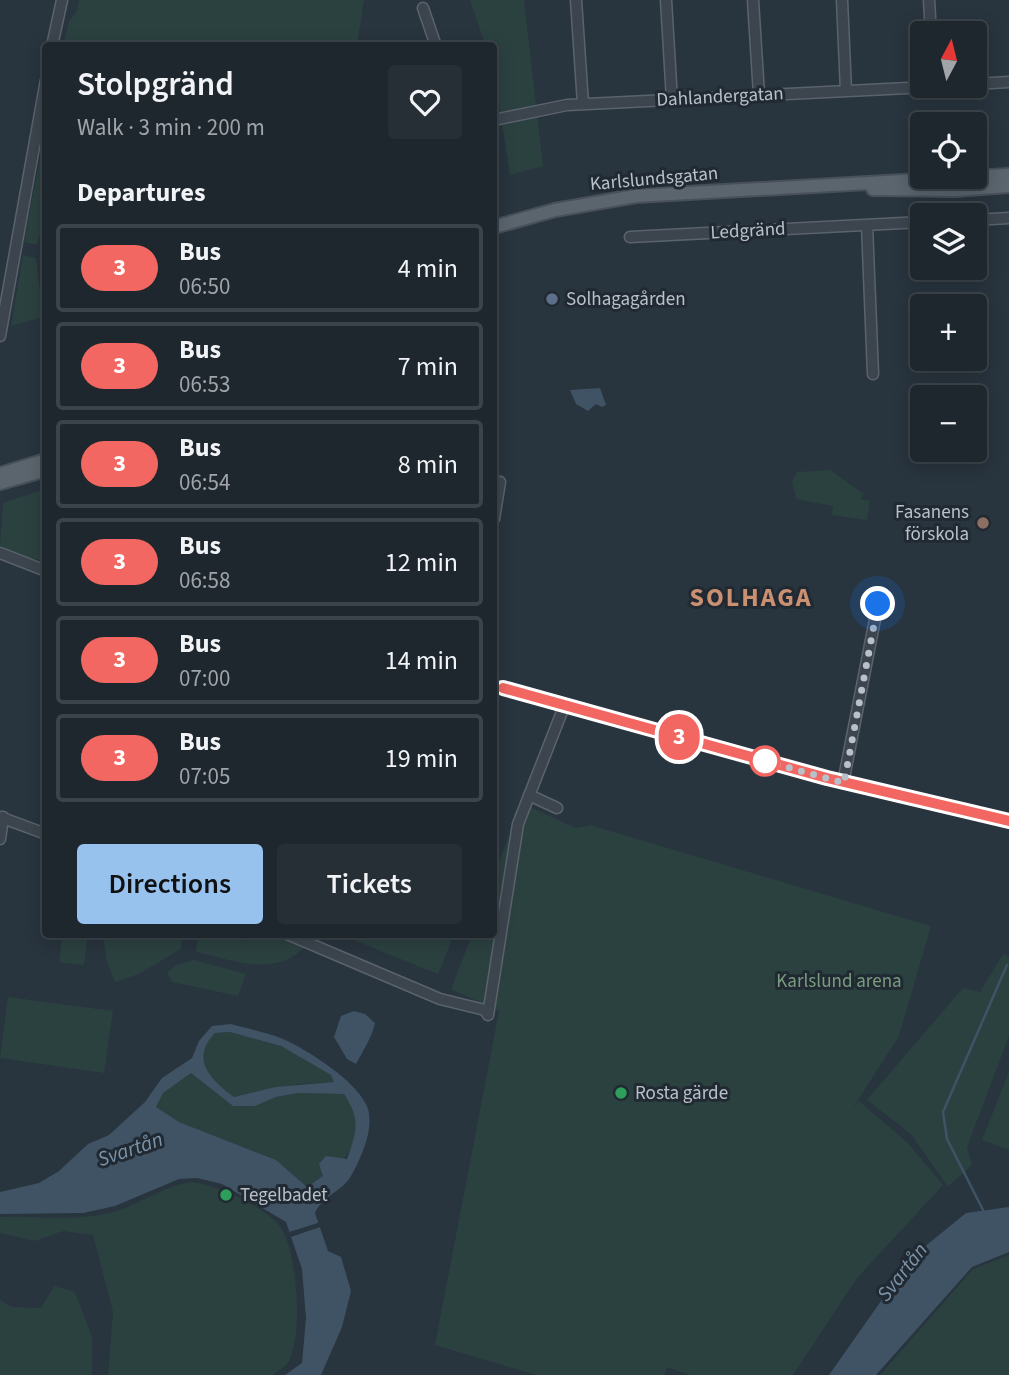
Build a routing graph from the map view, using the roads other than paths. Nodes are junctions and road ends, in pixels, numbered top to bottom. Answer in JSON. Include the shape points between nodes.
{"nodes":[{"id":1,"x":62,"y":0,"type":"edge"},
{"id":2,"x":576,"y":0,"type":"edge"},
{"id":3,"x":666,"y":0,"type":"edge"},
{"id":4,"x":753,"y":0,"type":"edge"},
{"id":5,"x":842,"y":0,"type":"edge"},
{"id":6,"x":929,"y":0,"type":"edge"},
{"id":7,"x":423,"y":9,"type":"dead end"},
{"id":8,"x":930,"y":21,"type":"edge"},
{"id":9,"x":53,"y":42,"type":"edge"},
{"id":10,"x":435,"y":42,"type":"edge"},
{"id":11,"x":1009,"y":82,"type":"edge"},
{"id":12,"x":987,"y":83,"type":"edge"},
{"id":13,"x":910,"y":87,"type":"edge"},
{"id":14,"x":846,"y":91,"type":"junction"},
{"id":15,"x":759,"y":95,"type":"junction"},
{"id":16,"x":672,"y":100,"type":"junction"},
{"id":17,"x":42,"y":102,"type":"edge"},
{"id":18,"x":583,"y":104,"type":"junction"},
{"id":19,"x":497,"y":119,"type":"edge"},
{"id":20,"x":1009,"y":175,"type":"edge"},
{"id":21,"x":1009,"y":186,"type":"edge"},
{"id":22,"x":820,"y":187,"type":"junction"},
{"id":23,"x":1009,"y":218,"type":"edge"},
{"id":24,"x":987,"y":219,"type":"edge"},
{"id":25,"x":910,"y":223,"type":"edge"},
{"id":26,"x":867,"y":225,"type":"junction"},
{"id":27,"x":497,"y":226,"type":"edge"},
{"id":28,"x":630,"y":237,"type":"dead end"},
{"id":29,"x":0,"y":337,"type":"edge"},
{"id":30,"x":873,"y":374,"type":"dead end"},
{"id":31,"x":42,"y":461,"type":"edge"},
{"id":32,"x":42,"y":471,"type":"edge"},
{"id":33,"x":0,"y":474,"type":"edge"},
{"id":34,"x":500,"y":482,"type":"dead end"},
{"id":35,"x":0,"y":483,"type":"edge"},
{"id":36,"x":497,"y":500,"type":"edge"},
{"id":37,"x":0,"y":553,"type":"edge"},
{"id":38,"x":42,"y":569,"type":"edge"},
{"id":39,"x":878,"y":604,"type":"dead end"},
{"id":40,"x":497,"y":686,"type":"edge"},
{"id":41,"x":565,"y":704,"type":"junction"},
{"id":42,"x":844,"y":783,"type":"junction"},
{"id":43,"x":529,"y":795,"type":"junction"},
{"id":44,"x":557,"y":808,"type":"dead end"},
{"id":45,"x":2,"y":817,"type":"edge"},
{"id":46,"x":1009,"y":821,"type":"edge"},
{"id":47,"x":42,"y":832,"type":"edge"},
{"id":48,"x":0,"y":839,"type":"edge"},
{"id":49,"x":296,"y":938,"type":"edge"}],
"edges":[{"from":1,"to":9,"type":"street"},
{"from":2,"to":18,"type":"street"},
{"from":3,"to":16,"type":"street"},
{"from":4,"to":15,"type":"street"},
{"from":5,"to":14,"type":"street"},
{"from":6,"to":8,"type":"street"},
{"from":7,"to":10,"type":"street"},
{"from":11,"to":12,"type":"street"},
{"from":13,"to":14,"type":"street","name":"Dahlandergatan"},
{"from":14,"to":15,"type":"street","name":"Dahlandergatan"},
{"from":15,"to":16,"type":"street","name":"Dahlandergatan"},
{"from":16,"to":18,"type":"street","name":"Dahlandergatan"},
{"from":17,"to":29,"type":"street"},
{"from":18,"to":19,"type":"street","name":"Dahlandergatan"},
{"from":20,"to":22,"type":"main road","name":"Karlslundsgatan"},
{"from":21,"to":22,"type":"main road","name":"Karlslundsgatan","via":[[956,190]]},
{"from":22,"to":27,"type":"main road","name":"Karlslundsgatan","via":[[636,196]]},
{"from":23,"to":24,"type":"street"},
{"from":25,"to":26,"type":"street","name":"Ledgränd"},
{"from":26,"to":28,"type":"street","name":"Ledgränd"},
{"from":26,"to":30,"type":"street"},
{"from":31,"to":33,"type":"main road"},
{"from":32,"to":35,"type":"main road"},
{"from":34,"to":36,"type":"street"},
{"from":37,"to":38,"type":"street"},
{"from":39,"to":42,"type":"street"},
{"from":40,"to":41,"type":"street"},
{"from":41,"to":42,"type":"street"},
{"from":41,"to":43,"type":"street"},
{"from":42,"to":46,"type":"street"},
{"from":43,"to":44,"type":"street"},
{"from":43,"to":49,"type":"street","via":[[517,832],[488,1015],[485,1010],[408,987]]},
{"from":45,"to":47,"type":"street"},
{"from":45,"to":48,"type":"street"}]}
